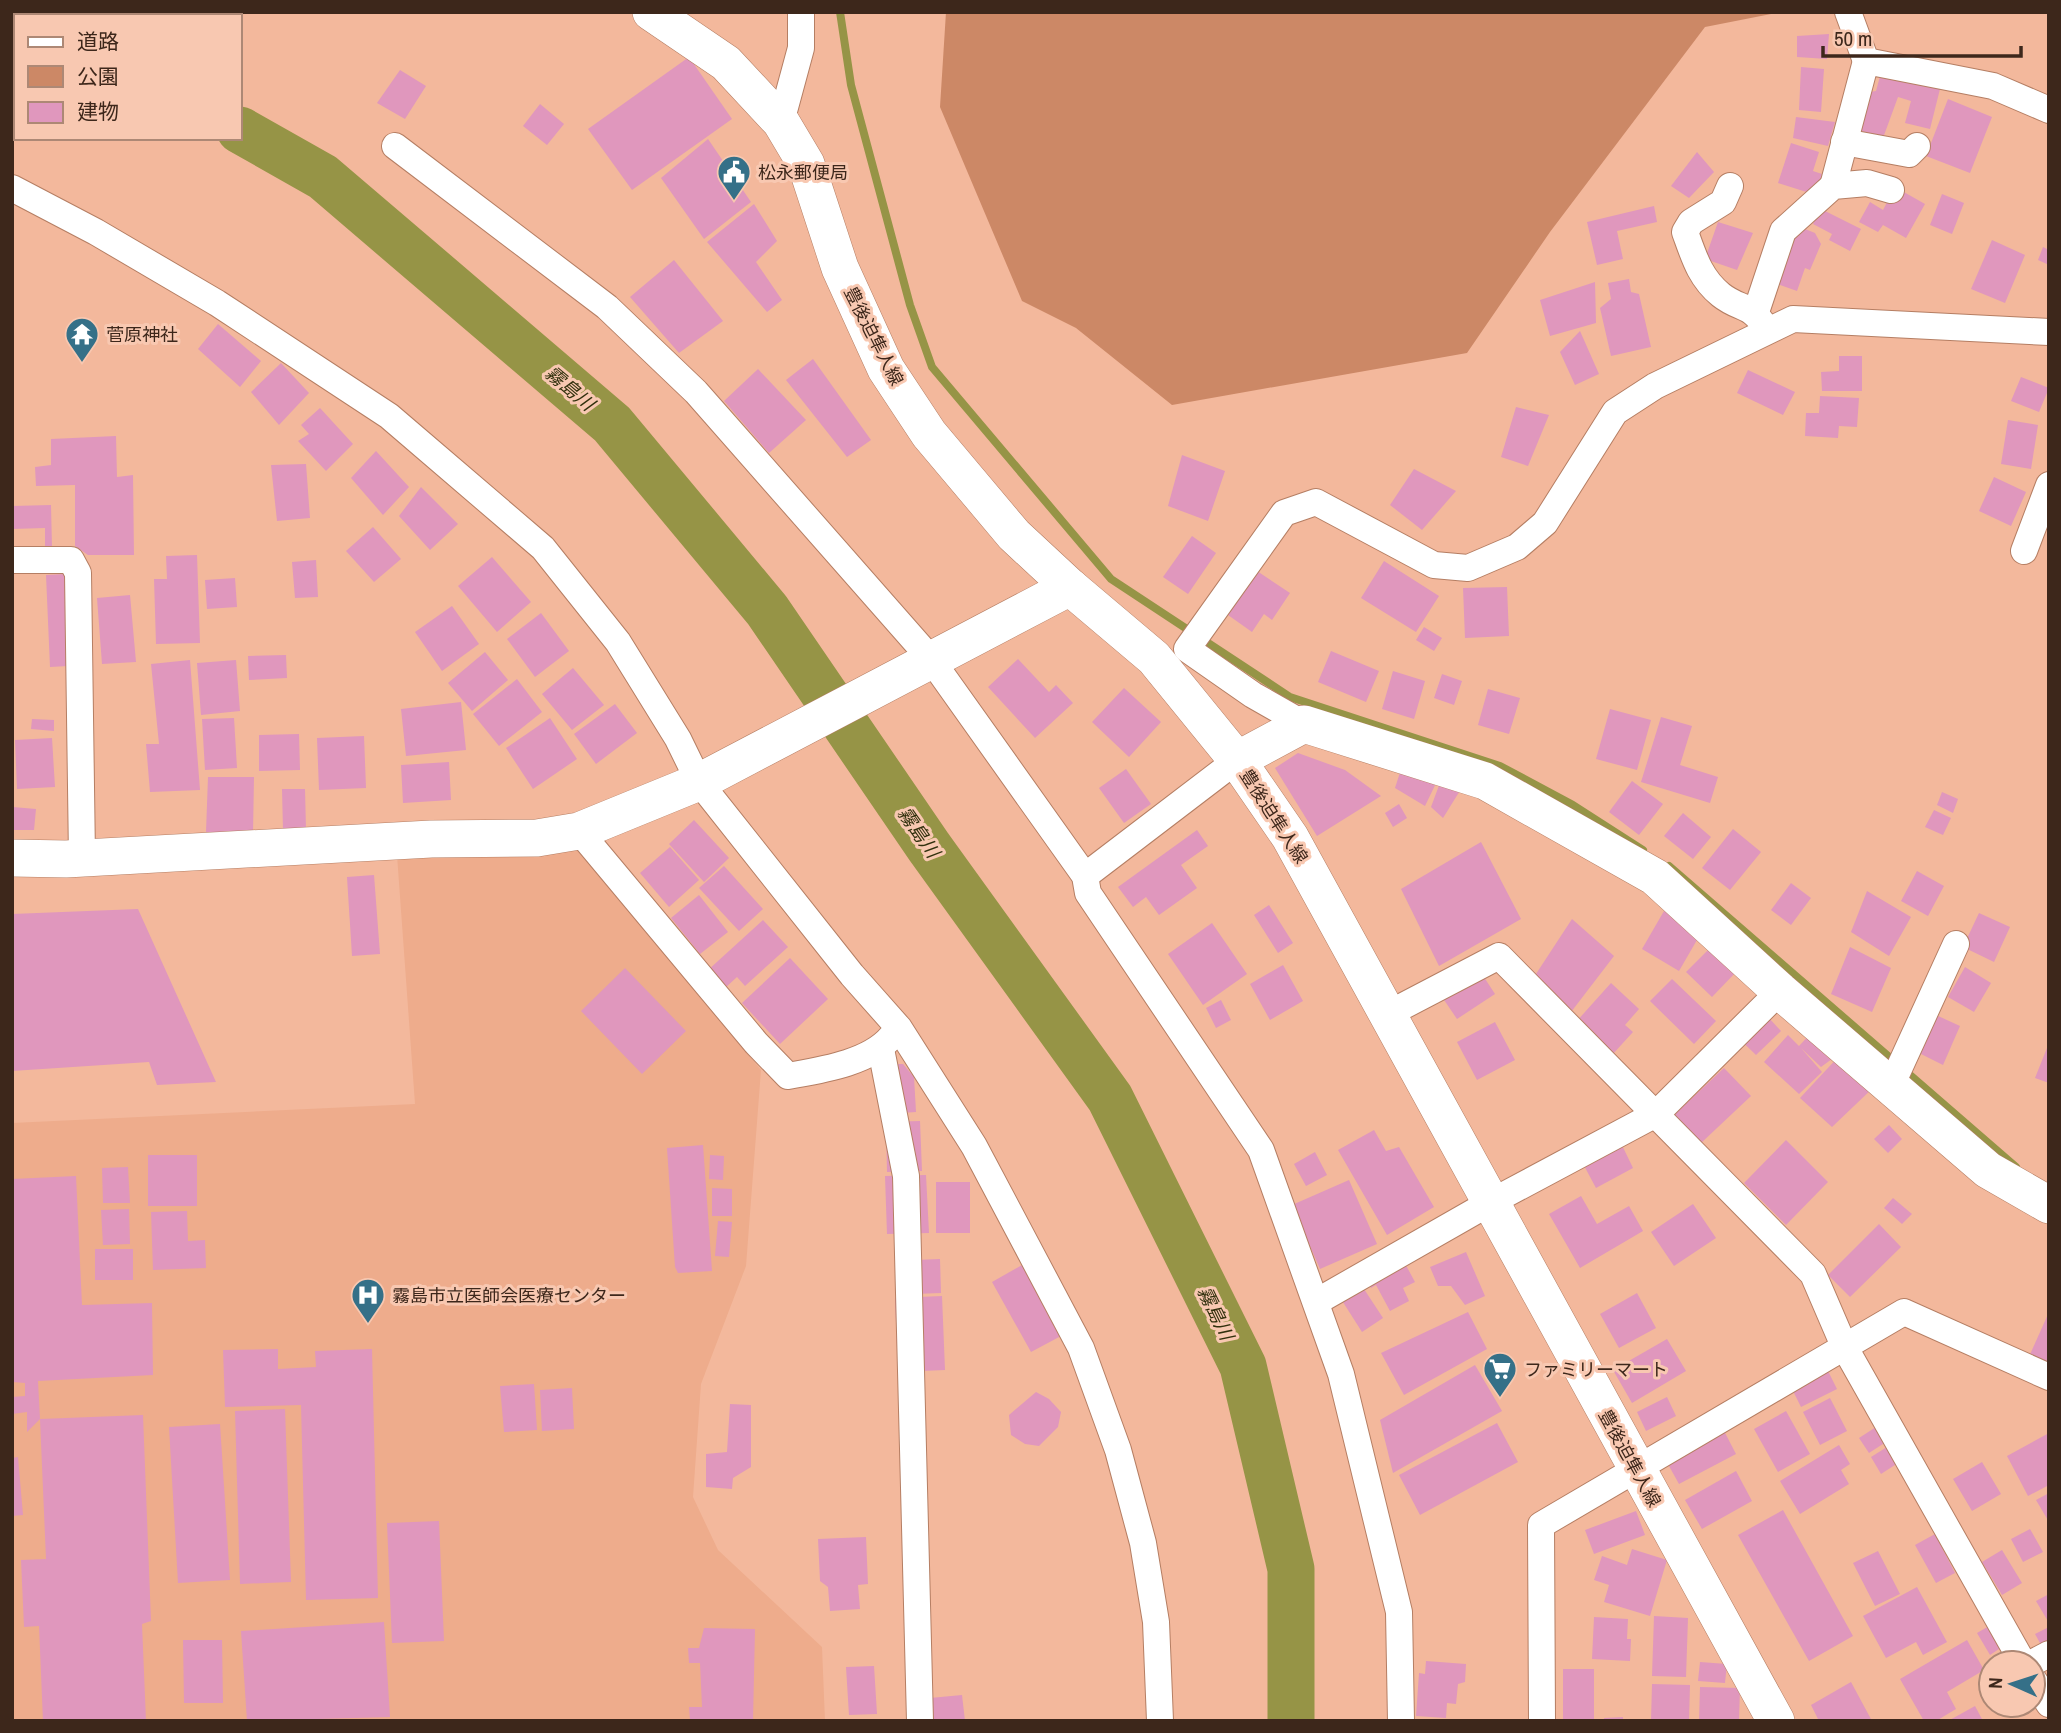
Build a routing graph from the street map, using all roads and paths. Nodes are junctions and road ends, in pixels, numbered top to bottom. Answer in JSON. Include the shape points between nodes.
{"nodes":[{"id":1,"x":651,"y":12,"type":"edge"},
{"id":2,"x":800,"y":12,"type":"edge"},
{"id":3,"x":1848,"y":12,"type":"edge"},
{"id":4,"x":1866,"y":61,"type":"junction"},
{"id":5,"x":2049,"y":110,"type":"edge"},
{"id":6,"x":781,"y":122,"type":"junction"},
{"id":7,"x":1844,"y":142,"type":"junction"},
{"id":8,"x":395,"y":146,"type":"dead end"},
{"id":9,"x":1917,"y":146,"type":"dead end"},
{"id":10,"x":1730,"y":186,"type":"dead end"},
{"id":11,"x":1833,"y":186,"type":"junction"},
{"id":12,"x":12,"y":188,"type":"edge"},
{"id":13,"x":1891,"y":190,"type":"dead end"},
{"id":14,"x":1762,"y":322,"type":"junction"},
{"id":15,"x":2049,"y":332,"type":"edge"},
{"id":16,"x":2049,"y":485,"type":"edge"},
{"id":17,"x":2024,"y":551,"type":"dead end"},
{"id":18,"x":12,"y":560,"type":"edge"},
{"id":19,"x":1070,"y":587,"type":"junction"},
{"id":20,"x":930,"y":658,"type":"junction"},
{"id":21,"x":1304,"y":724,"type":"junction"},
{"id":22,"x":1237,"y":760,"type":"junction"},
{"id":23,"x":699,"y":782,"type":"junction"},
{"id":24,"x":579,"y":831,"type":"junction"},
{"id":25,"x":12,"y":858,"type":"edge"},
{"id":26,"x":82,"y":858,"type":"junction"},
{"id":27,"x":1085,"y":876,"type":"junction"},
{"id":28,"x":1956,"y":944,"type":"dead end"},
{"id":29,"x":1780,"y":991,"type":"junction"},
{"id":30,"x":1388,"y":1014,"type":"junction"},
{"id":31,"x":899,"y":1028,"type":"junction"},
{"id":32,"x":881,"y":1049,"type":"junction"},
{"id":33,"x":1891,"y":1085,"type":"junction"},
{"id":34,"x":1656,"y":1114,"type":"junction"},
{"id":35,"x":1493,"y":1201,"type":"junction"},
{"id":36,"x":2049,"y":1205,"type":"edge"},
{"id":37,"x":1316,"y":1302,"type":"junction"},
{"id":38,"x":1844,"y":1346,"type":"junction"},
{"id":39,"x":2049,"y":1377,"type":"edge"},
{"id":40,"x":1636,"y":1471,"type":"junction"},
{"id":41,"x":2015,"y":1649,"type":"edge"},
{"id":42,"x":919,"y":1721,"type":"edge"},
{"id":43,"x":1160,"y":1721,"type":"edge"},
{"id":44,"x":1401,"y":1721,"type":"edge"},
{"id":45,"x":1542,"y":1721,"type":"edge"},
{"id":46,"x":1776,"y":1721,"type":"edge"}],
"edges":[{"from":1,"to":6,"type":"street","name":"豊後迫隼人線","via":[[726,63]]},
{"from":2,"to":6,"type":"street","via":[[801,48]]},
{"from":3,"to":4,"type":"street"},
{"from":4,"to":5,"type":"street","via":[[1993,86]]},
{"from":4,"to":7,"type":"street"},
{"from":6,"to":19,"type":"street","name":"豊後迫隼人線","via":[[806,164],[840,268],[886,369],[929,434],[1014,535]]},
{"from":7,"to":9,"type":"street","via":[[1909,154]]},
{"from":7,"to":11,"type":"street"},
{"from":8,"to":20,"type":"street","via":[[607,307],[676,373]]},
{"from":10,"to":14,"type":"street","via":[[1723,202],[1691,222],[1685,232],[1701,275],[1723,297]]},
{"from":11,"to":13,"type":"street","via":[[1867,183]]},
{"from":11,"to":14,"type":"street","via":[[1783,232]]},
{"from":12,"to":23,"type":"street","via":[[217,303],[389,416],[533,539],[618,642]]},
{"from":14,"to":15,"type":"street","via":[[1793,319]]},
{"from":14,"to":21,"type":"street","via":[[1615,412],[1545,523],[1517,547],[1468,568],[1434,565],[1316,502],[1284,513],[1187,649]]},
{"from":16,"to":17,"type":"street"},
{"from":18,"to":26,"type":"street","via":[[71,560],[78,573]]},
{"from":19,"to":20,"type":"street"},
{"from":19,"to":22,"type":"street","name":"豊後迫隼人線","via":[[1154,658]]},
{"from":20,"to":23,"type":"street"},
{"from":20,"to":27,"type":"street"},
{"from":21,"to":22,"type":"street"},
{"from":21,"to":29,"type":"street","via":[[1485,781],[1587,837],[1655,877]]},
{"from":22,"to":27,"type":"street"},
{"from":22,"to":30,"type":"street","name":"豊後迫隼人線","via":[[1290,837]]},
{"from":23,"to":24,"type":"street"},
{"from":23,"to":31,"type":"street"},
{"from":24,"to":26,"type":"street","via":[[537,838],[431,839]]},
{"from":24,"to":32,"type":"street","via":[[788,1076],[825,1069]]},
{"from":25,"to":26,"type":"street"},
{"from":27,"to":37,"type":"street","via":[[1088,893],[1261,1150]]},
{"from":28,"to":33,"type":"street"},
{"from":29,"to":33,"type":"street"},
{"from":29,"to":34,"type":"street"},
{"from":30,"to":34,"type":"street","via":[[1499,956]]},
{"from":30,"to":35,"type":"street","name":"豊後迫隼人線"},
{"from":31,"to":32,"type":"street"},
{"from":31,"to":43,"type":"street","via":[[974,1146],[1082,1348],[1118,1450],[1143,1543],[1156,1622]]},
{"from":32,"to":42,"type":"street","via":[[906,1175]]},
{"from":33,"to":36,"type":"street","via":[[1988,1170]]},
{"from":34,"to":35,"type":"street"},
{"from":34,"to":38,"type":"street","via":[[1813,1275]]},
{"from":35,"to":37,"type":"street"},
{"from":35,"to":40,"type":"street","name":"豊後迫隼人線"},
{"from":37,"to":44,"type":"street","via":[[1342,1374],[1399,1612]]},
{"from":38,"to":39,"type":"street","via":[[1904,1312]]},
{"from":38,"to":40,"type":"street"},
{"from":38,"to":41,"type":"street"},
{"from":40,"to":45,"type":"street","via":[[1541,1525]]},
{"from":40,"to":46,"type":"street","name":"豊後迫隼人線"}]}
